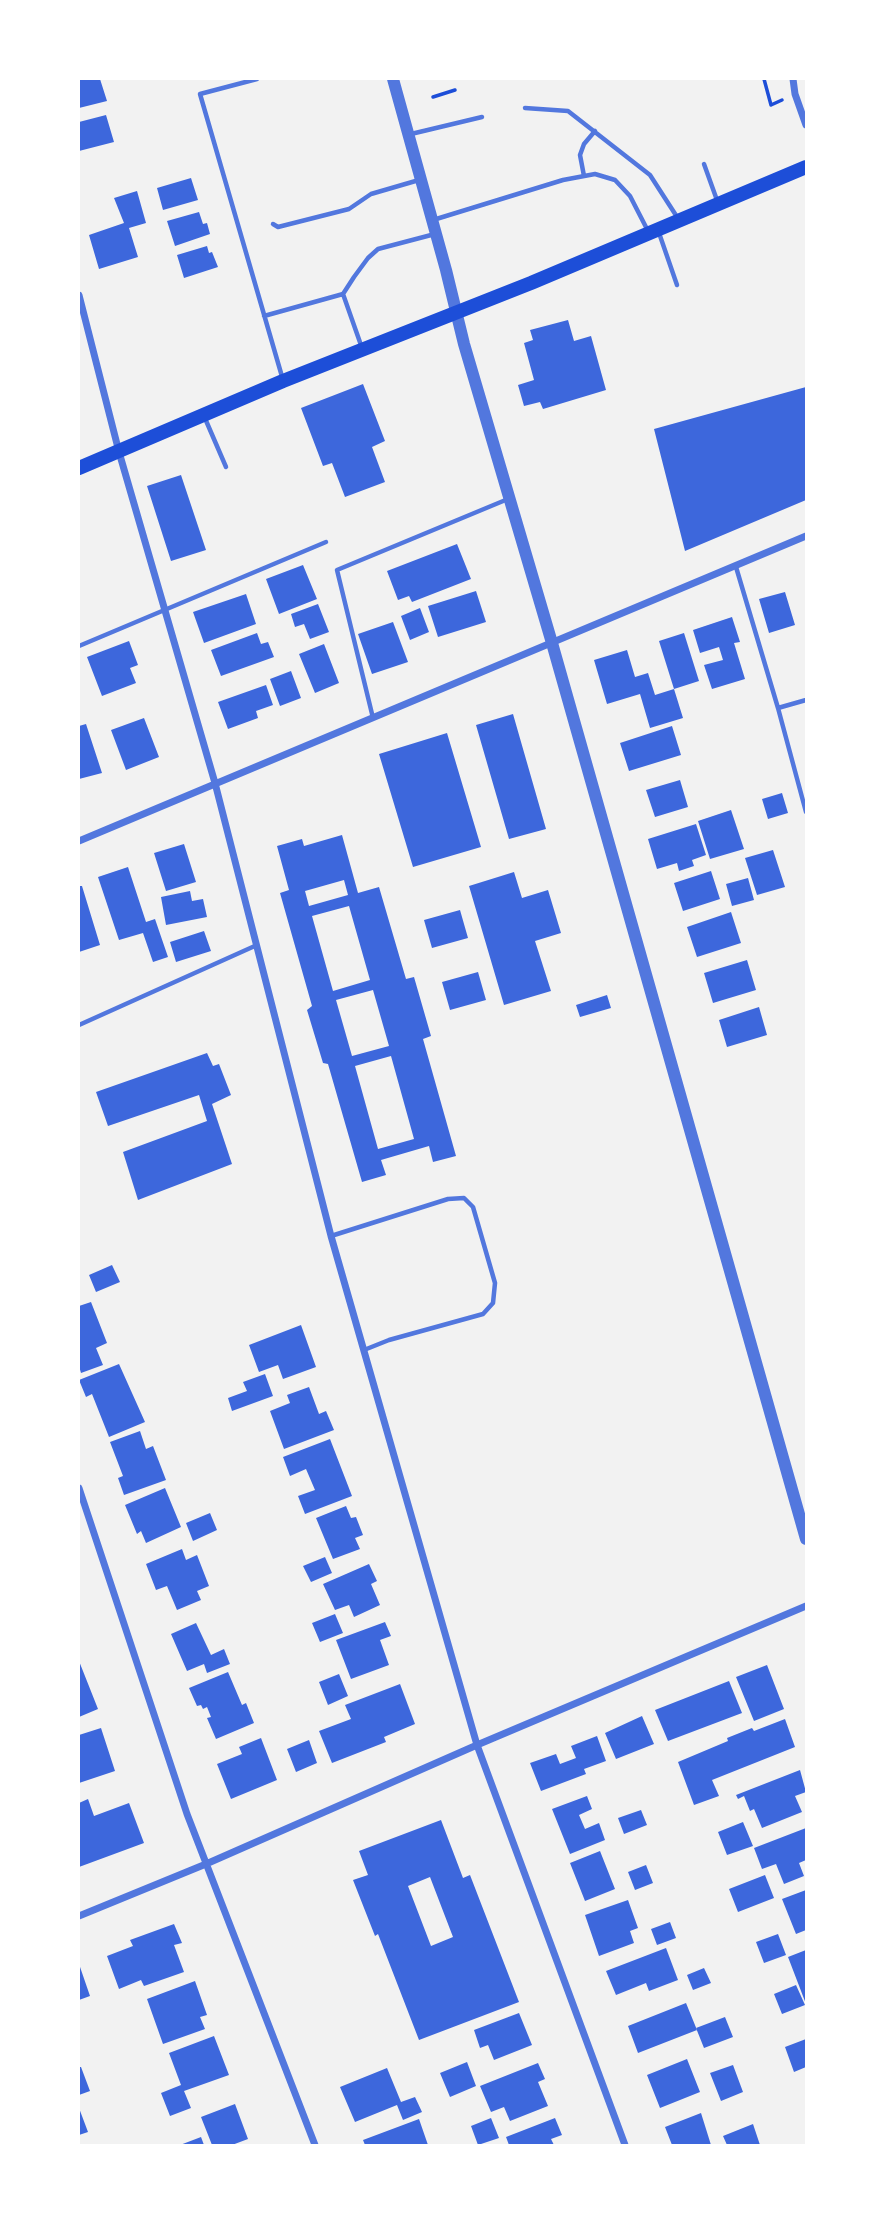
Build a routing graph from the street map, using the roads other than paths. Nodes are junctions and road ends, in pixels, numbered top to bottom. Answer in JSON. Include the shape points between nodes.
{"nodes":[{"id":1,"x":257,"y":79,"type":"edge"},
{"id":2,"x":393,"y":79,"type":"edge"},
{"id":3,"x":793,"y":79,"type":"edge"},
{"id":4,"x":525,"y":108,"type":"dead end"},
{"id":5,"x":482,"y":117,"type":"dead end"},
{"id":6,"x":806,"y":125,"type":"edge"},
{"id":7,"x":595,"y":131,"type":"junction"},
{"id":8,"x":408,"y":134,"type":"junction"},
{"id":9,"x":704,"y":164,"type":"dead end"},
{"id":10,"x":806,"y":167,"type":"edge"},
{"id":11,"x":584,"y":176,"type":"junction"},
{"id":12,"x":421,"y":179,"type":"junction"},
{"id":13,"x":719,"y":204,"type":"junction"},
{"id":14,"x":432,"y":220,"type":"junction"},
{"id":15,"x":679,"y":220,"type":"junction"},
{"id":16,"x":273,"y":224,"type":"dead end"},
{"id":17,"x":653,"y":231,"type":"junction"},
{"id":18,"x":436,"y":233,"type":"junction"},
{"id":19,"x":677,"y":285,"type":"dead end"},
{"id":20,"x":343,"y":294,"type":"junction"},
{"id":21,"x":79,"y":295,"type":"edge"},
{"id":22,"x":456,"y":313,"type":"junction"},
{"id":23,"x":264,"y":316,"type":"junction"},
{"id":24,"x":363,"y":349,"type":"junction"},
{"id":25,"x":283,"y":381,"type":"junction"},
{"id":26,"x":204,"y":415,"type":"junction"},
{"id":27,"x":119,"y":452,"type":"junction"},
{"id":28,"x":226,"y":467,"type":"dead end"},
{"id":29,"x":79,"y":468,"type":"edge"},
{"id":30,"x":509,"y":499,"type":"junction"},
{"id":31,"x":806,"y":536,"type":"edge"},
{"id":32,"x":326,"y":542,"type":"dead end"},
{"id":33,"x":736,"y":567,"type":"junction"},
{"id":34,"x":164,"y":609,"type":"junction"},
{"id":35,"x":552,"y":643,"type":"junction"},
{"id":36,"x":79,"y":646,"type":"edge"},
{"id":37,"x":806,"y":700,"type":"edge"},
{"id":38,"x":778,"y":708,"type":"junction"},
{"id":39,"x":373,"y":718,"type":"junction"},
{"id":40,"x":215,"y":783,"type":"junction"},
{"id":41,"x":806,"y":812,"type":"edge"},
{"id":42,"x":79,"y":841,"type":"edge"},
{"id":43,"x":257,"y":944,"type":"junction"},
{"id":44,"x":79,"y":1025,"type":"edge"},
{"id":45,"x":331,"y":1236,"type":"junction"},
{"id":46,"x":363,"y":1350,"type":"junction"},
{"id":47,"x":79,"y":1488,"type":"edge"},
{"id":48,"x":806,"y":1539,"type":"edge"},
{"id":49,"x":806,"y":1606,"type":"edge"},
{"id":50,"x":477,"y":1745,"type":"junction"},
{"id":51,"x":206,"y":1864,"type":"junction"},
{"id":52,"x":79,"y":1916,"type":"edge"},
{"id":53,"x":315,"y":2145,"type":"edge"},
{"id":54,"x":625,"y":2145,"type":"edge"}],
"edges":[{"from":1,"to":23,"type":"lane","via":[[200,94]]},
{"from":2,"to":8,"type":"street"},
{"from":3,"to":6,"type":"street"},
{"from":4,"to":7,"type":"lane","via":[[568,111]]},
{"from":5,"to":8,"type":"lane"},
{"from":7,"to":11,"type":"lane","via":[[580,155]]},
{"from":7,"to":15,"type":"lane","via":[[650,175]]},
{"from":8,"to":12,"type":"street"},
{"from":9,"to":13,"type":"lane"},
{"from":10,"to":13,"type":"main road"},
{"from":11,"to":14,"type":"lane"},
{"from":11,"to":17,"type":"lane","via":[[614,180]]},
{"from":12,"to":14,"type":"street"},
{"from":12,"to":16,"type":"lane","via":[[371,194],[349,209],[278,227]]},
{"from":13,"to":15,"type":"main road"},
{"from":14,"to":18,"type":"street"},
{"from":15,"to":17,"type":"main road"},
{"from":17,"to":19,"type":"lane"},
{"from":17,"to":22,"type":"main road"},
{"from":18,"to":20,"type":"lane","via":[[378,249]]},
{"from":18,"to":22,"type":"street"},
{"from":20,"to":23,"type":"lane"},
{"from":20,"to":24,"type":"lane"},
{"from":21,"to":27,"type":"street"},
{"from":22,"to":24,"type":"main road"},
{"from":22,"to":30,"type":"street"},
{"from":23,"to":25,"type":"lane"},
{"from":24,"to":25,"type":"main road"},
{"from":25,"to":26,"type":"main road"},
{"from":26,"to":27,"type":"main road"},
{"from":26,"to":28,"type":"lane"},
{"from":27,"to":29,"type":"main road"},
{"from":27,"to":34,"type":"street"},
{"from":30,"to":35,"type":"street"},
{"from":30,"to":39,"type":"lane","via":[[337,570]]},
{"from":31,"to":33,"type":"street"},
{"from":32,"to":34,"type":"lane"},
{"from":33,"to":35,"type":"street"},
{"from":33,"to":38,"type":"lane"},
{"from":34,"to":36,"type":"lane"},
{"from":34,"to":40,"type":"street"},
{"from":35,"to":39,"type":"street"},
{"from":35,"to":48,"type":"street"},
{"from":37,"to":38,"type":"lane"},
{"from":38,"to":41,"type":"lane"},
{"from":39,"to":40,"type":"street"},
{"from":40,"to":42,"type":"street"},
{"from":40,"to":43,"type":"street"},
{"from":43,"to":44,"type":"lane"},
{"from":43,"to":45,"type":"street"},
{"from":45,"to":46,"type":"street"},
{"from":45,"to":46,"type":"lane","via":[[464,1198],[473,1207],[495,1283],[493,1303],[483,1314]]},
{"from":46,"to":50,"type":"street"},
{"from":47,"to":51,"type":"street"},
{"from":49,"to":50,"type":"street"},
{"from":50,"to":51,"type":"street"},
{"from":50,"to":54,"type":"street"},
{"from":51,"to":52,"type":"street"},
{"from":51,"to":53,"type":"street"}]}
